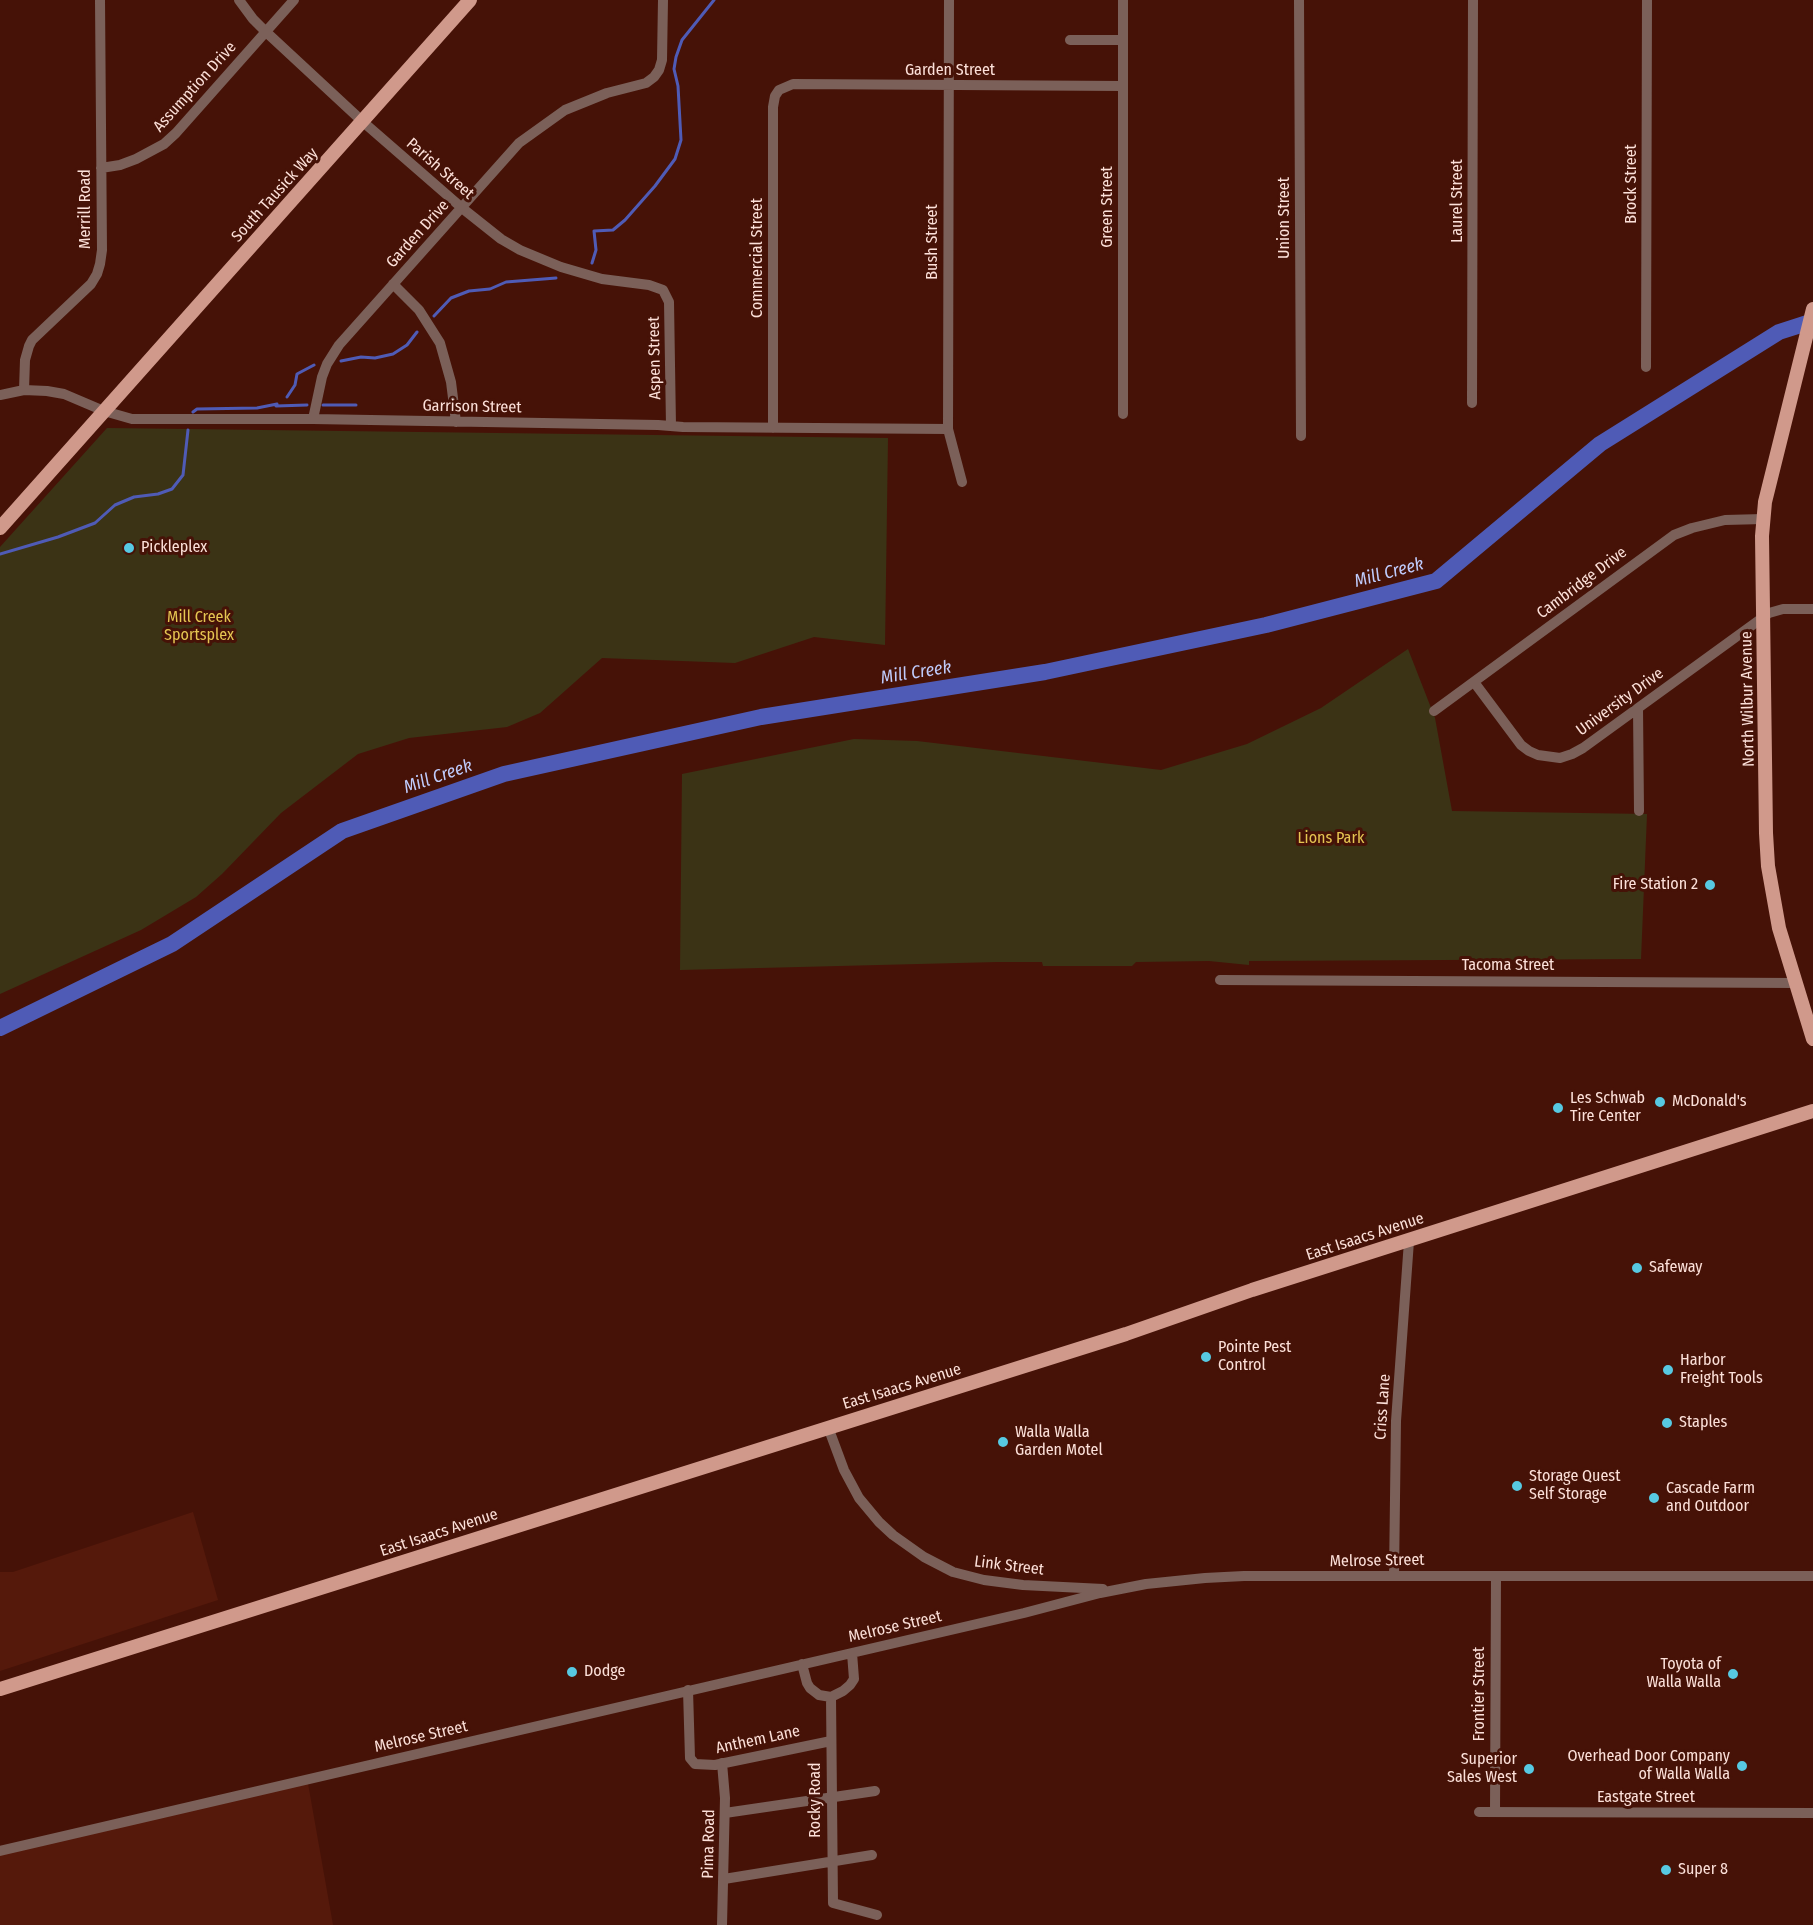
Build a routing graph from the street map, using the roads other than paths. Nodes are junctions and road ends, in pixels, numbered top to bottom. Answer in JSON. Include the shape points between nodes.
{"nodes":[{"id":1,"x":100,"y":0,"type":"edge"},
{"id":2,"x":239,"y":0,"type":"edge"},
{"id":3,"x":294,"y":0,"type":"edge"},
{"id":4,"x":470,"y":0,"type":"edge"},
{"id":5,"x":663,"y":0,"type":"edge"},
{"id":6,"x":949,"y":0,"type":"edge"},
{"id":7,"x":1123,"y":0,"type":"edge"},
{"id":8,"x":1299,"y":0,"type":"edge"},
{"id":9,"x":1473,"y":0,"type":"edge"},
{"id":10,"x":1647,"y":0,"type":"edge"},
{"id":11,"x":265,"y":31,"type":"junction"},
{"id":12,"x":1070,"y":40,"type":"dead end"},
{"id":13,"x":1123,"y":40,"type":"junction"},
{"id":14,"x":948,"y":86,"type":"junction"},
{"id":15,"x":1123,"y":86,"type":"junction"},
{"id":16,"x":779,"y":90,"type":"joint"},
{"id":17,"x":363,"y":121,"type":"junction"},
{"id":18,"x":101,"y":168,"type":"junction"},
{"id":19,"x":462,"y":208,"type":"junction"},
{"id":20,"x":393,"y":284,"type":"junction"},
{"id":21,"x":663,"y":290,"type":"joint"},
{"id":22,"x":1813,"y":309,"type":"edge"},
{"id":23,"x":1646,"y":367,"type":"dead end"},
{"id":24,"x":24,"y":390,"type":"junction"},
{"id":25,"x":0,"y":395,"type":"edge"},
{"id":26,"x":1472,"y":402,"type":"dead end"},
{"id":27,"x":104,"y":411,"type":"junction"},
{"id":28,"x":1123,"y":414,"type":"dead end"},
{"id":29,"x":313,"y":419,"type":"junction"},
{"id":30,"x":456,"y":422,"type":"junction"},
{"id":31,"x":671,"y":426,"type":"junction"},
{"id":32,"x":773,"y":428,"type":"junction"},
{"id":33,"x":948,"y":429,"type":"junction"},
{"id":34,"x":1301,"y":436,"type":"dead end"},
{"id":35,"x":963,"y":482,"type":"dead end"},
{"id":36,"x":1763,"y":519,"type":"junction"},
{"id":37,"x":0,"y":528,"type":"edge"},
{"id":38,"x":1813,"y":609,"type":"edge"},
{"id":39,"x":1763,"y":617,"type":"junction"},
{"id":40,"x":1474,"y":682,"type":"junction"},
{"id":41,"x":1638,"y":708,"type":"junction"},
{"id":42,"x":1434,"y":711,"type":"dead end"},
{"id":43,"x":1640,"y":811,"type":"dead end"},
{"id":44,"x":1220,"y":980,"type":"dead end"},
{"id":45,"x":1795,"y":983,"type":"junction"},
{"id":46,"x":1813,"y":1039,"type":"edge"},
{"id":47,"x":1813,"y":1111,"type":"edge"},
{"id":48,"x":1409,"y":1241,"type":"junction"},
{"id":49,"x":828,"y":1427,"type":"junction"},
{"id":50,"x":1394,"y":1575,"type":"junction"},
{"id":51,"x":1496,"y":1576,"type":"junction"},
{"id":52,"x":1813,"y":1576,"type":"edge"},
{"id":53,"x":1116,"y":1590,"type":"junction"},
{"id":54,"x":852,"y":1653,"type":"junction"},
{"id":55,"x":802,"y":1664,"type":"junction"},
{"id":56,"x":0,"y":1689,"type":"edge"},
{"id":57,"x":688,"y":1690,"type":"junction"},
{"id":58,"x":831,"y":1697,"type":"junction"},
{"id":59,"x":831,"y":1740,"type":"junction"},
{"id":60,"x":722,"y":1764,"type":"junction"},
{"id":61,"x":875,"y":1791,"type":"dead end"},
{"id":62,"x":832,"y":1798,"type":"junction"},
{"id":63,"x":1479,"y":1812,"type":"dead end"},
{"id":64,"x":1495,"y":1812,"type":"junction"},
{"id":65,"x":725,"y":1813,"type":"junction"},
{"id":66,"x":1813,"y":1814,"type":"edge"},
{"id":67,"x":0,"y":1851,"type":"edge"},
{"id":68,"x":872,"y":1855,"type":"dead end"},
{"id":69,"x":832,"y":1862,"type":"junction"},
{"id":70,"x":724,"y":1879,"type":"junction"},
{"id":71,"x":877,"y":1915,"type":"dead end"},
{"id":72,"x":722,"y":1925,"type":"edge"}],
"edges":[{"from":1,"to":18,"type":"street","name":"Merrill Road"},
{"from":2,"to":11,"type":"street","name":"Parish Street"},
{"from":3,"to":11,"type":"street","name":"Assumption Drive"},
{"from":4,"to":17,"type":"main road","name":"South Tausick Way"},
{"from":5,"to":19,"type":"street","name":"Garden Drive","via":[[664,48],[654,77],[646,83],[587,100],[547,121],[519,143]]},
{"from":6,"to":14,"type":"street","name":"Bush Street"},
{"from":7,"to":13,"type":"street","name":"Green Street"},
{"from":8,"to":34,"type":"street","name":"Union Street"},
{"from":9,"to":26,"type":"street","name":"Laurel Street"},
{"from":10,"to":23,"type":"street","name":"Brock Street"},
{"from":11,"to":17,"type":"street","name":"Parish Street"},
{"from":11,"to":18,"type":"street","name":"Assumption Drive","via":[[164,144],[136,159]]},
{"from":12,"to":13,"type":"street"},
{"from":13,"to":15,"type":"street","name":"Green Street"},
{"from":14,"to":15,"type":"street","name":"Garden Street"},
{"from":14,"to":16,"type":"street","name":"Garden Street","via":[[793,84]]},
{"from":14,"to":33,"type":"street","name":"Bush Street"},
{"from":15,"to":28,"type":"street","name":"Green Street"},
{"from":16,"to":32,"type":"street","name":"Commercial Street","via":[[773,107]]},
{"from":17,"to":19,"type":"street","name":"Parish Street"},
{"from":17,"to":27,"type":"main road","name":"South Tausick Way"},
{"from":18,"to":24,"type":"street","name":"Merrill Road","via":[[102,250],[97,274],[32,340],[25,360]]},
{"from":19,"to":20,"type":"street","name":"Garden Drive"},
{"from":19,"to":21,"type":"street","name":"Parish Street","via":[[501,239],[541,260],[602,279]]},
{"from":20,"to":29,"type":"street","name":"Garden Drive","via":[[327,364]]},
{"from":20,"to":30,"type":"street","via":[[419,310],[440,343],[451,382]]},
{"from":21,"to":31,"type":"street","name":"Aspen Street","via":[[669,302]]},
{"from":22,"to":36,"type":"main road","name":"North Wilbur Avenue"},
{"from":24,"to":25,"type":"street","name":"Garrison Street"},
{"from":24,"to":27,"type":"street","name":"Garrison Street","via":[[64,394]]},
{"from":27,"to":29,"type":"street","name":"Garrison Street","via":[[132,419]]},
{"from":27,"to":37,"type":"main road","name":"South Tausick Way"},
{"from":29,"to":30,"type":"street","name":"Garrison Street"},
{"from":30,"to":31,"type":"street","name":"Garrison Street"},
{"from":31,"to":32,"type":"street","name":"Garrison Street"},
{"from":32,"to":33,"type":"street","name":"Garrison Street"},
{"from":33,"to":35,"type":"street","name":"Bush Street"},
{"from":36,"to":39,"type":"main road","name":"North Wilbur Avenue"},
{"from":36,"to":40,"type":"street","name":"Cambridge Drive","via":[[1725,520],[1674,535]]},
{"from":38,"to":39,"type":"street","via":[[1783,609]]},
{"from":39,"to":41,"type":"street","name":"University Drive"},
{"from":39,"to":45,"type":"main road","name":"North Wilbur Avenue","via":[[1767,858],[1779,928]]},
{"from":40,"to":41,"type":"street","name":"University Drive","via":[[1521,745],[1550,758],[1583,748]]},
{"from":40,"to":42,"type":"street","name":"Cambridge Drive"},
{"from":41,"to":43,"type":"street"},
{"from":44,"to":45,"type":"street","name":"Tacoma Street"},
{"from":45,"to":46,"type":"main road","name":"North Wilbur Avenue"},
{"from":47,"to":48,"type":"main road","name":"East Isaacs Avenue"},
{"from":48,"to":49,"type":"main road","name":"East Isaacs Avenue"},
{"from":48,"to":50,"type":"street","name":"Criss Lane","via":[[1396,1421]]},
{"from":49,"to":53,"type":"street","name":"Link Street","via":[[859,1498],[893,1535],[924,1557],[952,1572],[984,1580]]},
{"from":49,"to":56,"type":"main road","name":"East Isaacs Avenue"},
{"from":50,"to":51,"type":"street","name":"Melrose Street"},
{"from":50,"to":53,"type":"street","name":"Melrose Street","via":[[1214,1577]]},
{"from":51,"to":52,"type":"street","name":"Melrose Street"},
{"from":51,"to":64,"type":"street","name":"Frontier Street"},
{"from":53,"to":54,"type":"street","name":"Melrose Street"},
{"from":54,"to":55,"type":"street","name":"Melrose Street"},
{"from":54,"to":58,"type":"street","via":[[854,1679]]},
{"from":55,"to":57,"type":"street","name":"Melrose Street"},
{"from":55,"to":58,"type":"street","via":[[810,1688]]},
{"from":57,"to":60,"type":"street","name":"Anthem Lane","via":[[691,1761],[698,1765]]},
{"from":57,"to":67,"type":"street","name":"Melrose Street"},
{"from":58,"to":59,"type":"street","name":"Rocky Road"},
{"from":59,"to":60,"type":"street","name":"Anthem Lane"},
{"from":59,"to":62,"type":"street","name":"Rocky Road"},
{"from":60,"to":65,"type":"street","name":"Pima Road"},
{"from":61,"to":62,"type":"street"},
{"from":62,"to":65,"type":"street"},
{"from":62,"to":69,"type":"street","name":"Rocky Road"},
{"from":63,"to":64,"type":"street","name":"Eastgate Street"},
{"from":64,"to":66,"type":"street","name":"Eastgate Street"},
{"from":65,"to":70,"type":"street","name":"Pima Road"},
{"from":68,"to":69,"type":"street"},
{"from":69,"to":70,"type":"street"},
{"from":69,"to":71,"type":"street","name":"Rocky Road","via":[[833,1903]]},
{"from":70,"to":72,"type":"street","name":"Pima Road"}]}
